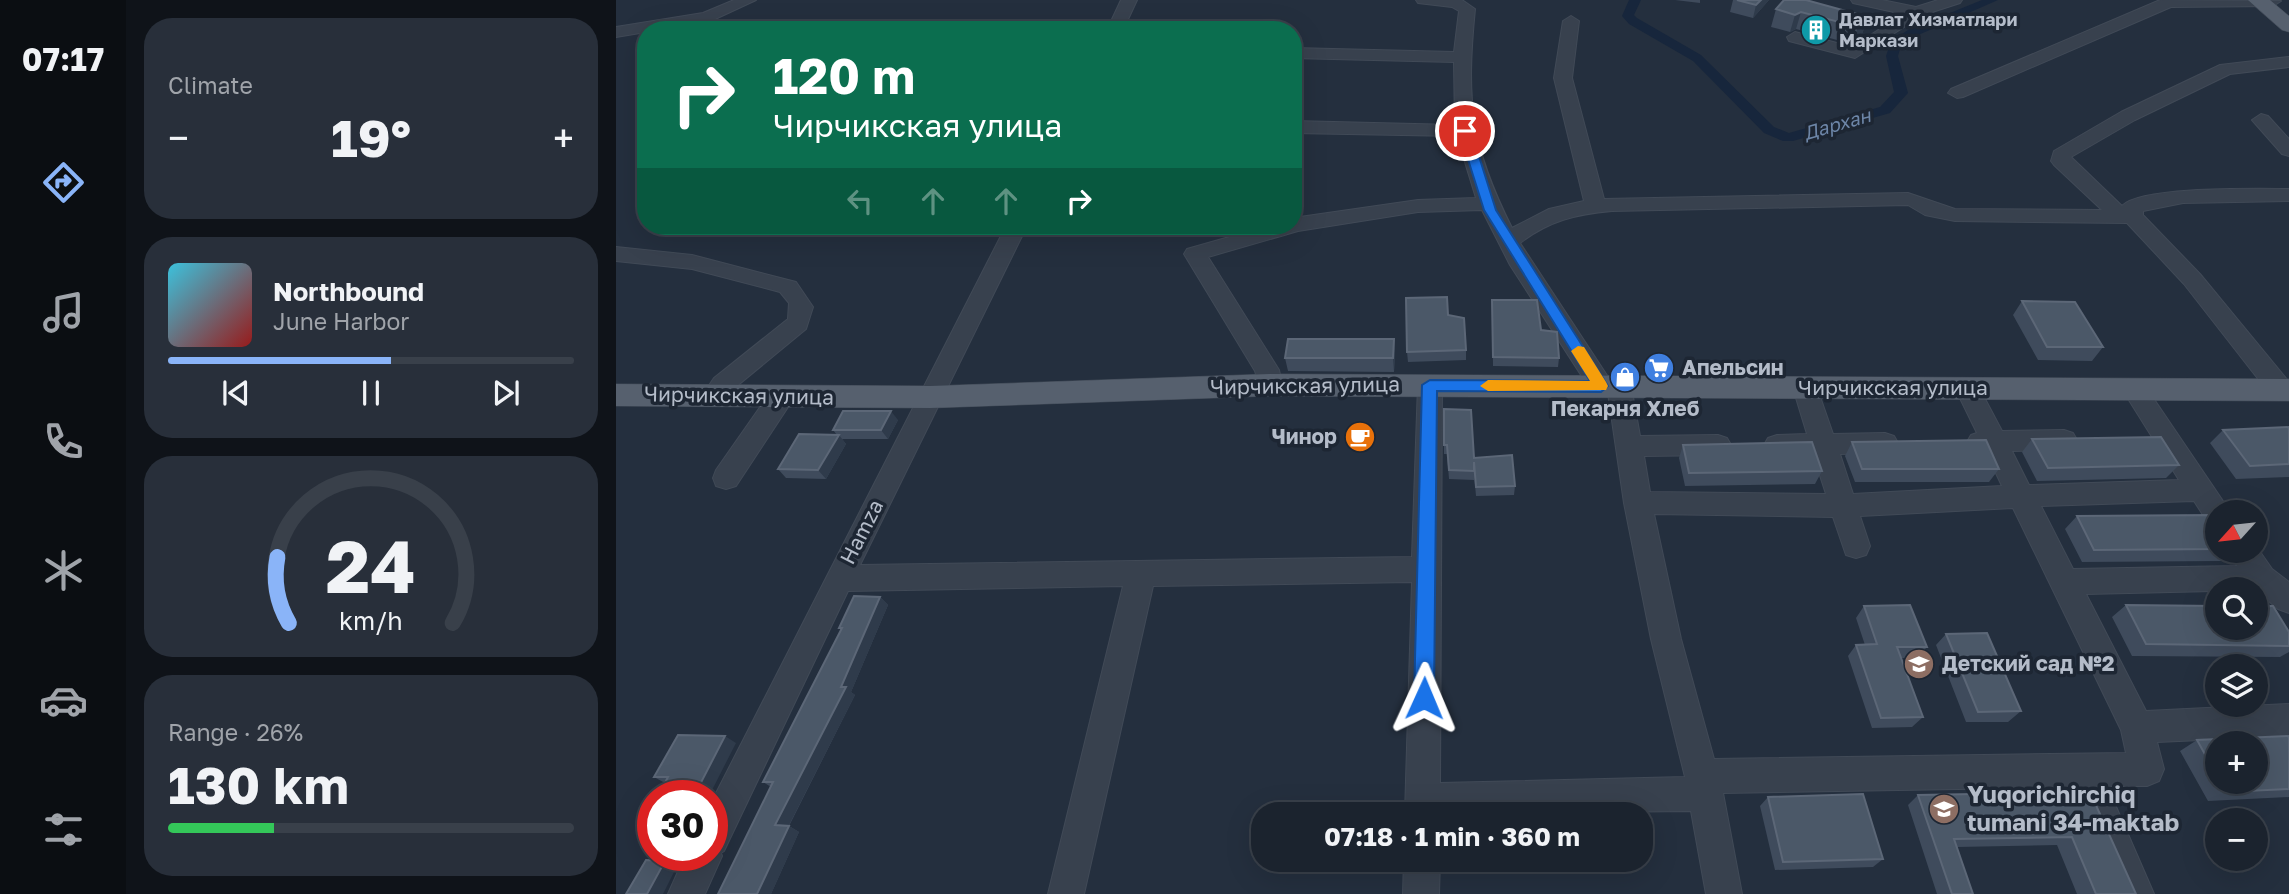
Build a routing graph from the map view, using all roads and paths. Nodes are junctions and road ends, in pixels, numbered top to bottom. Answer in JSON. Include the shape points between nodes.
{"nodes":[{"id":1,"x":748,"y":0,"type":"edge"},
{"id":2,"x":1129,"y":0,"type":"edge"},
{"id":3,"x":1424,"y":0,"type":"edge"},
{"id":4,"x":1859,"y":0,"type":"edge"},
{"id":5,"x":1954,"y":0,"type":"edge"},
{"id":6,"x":2266,"y":0,"type":"edge"},
{"id":7,"x":1917,"y":12,"type":"junction"},
{"id":8,"x":2289,"y":15,"type":"edge"},
{"id":9,"x":683,"y":21,"type":"edge"},
{"id":10,"x":1119,"y":21,"type":"edge"},
{"id":11,"x":1571,"y":22,"type":"dead end"},
{"id":12,"x":2289,"y":26,"type":"edge"},
{"id":13,"x":637,"y":29,"type":"edge"},
{"id":14,"x":616,"y":32,"type":"edge"},
{"id":15,"x":1795,"y":37,"type":"dead end"},
{"id":16,"x":1302,"y":53,"type":"edge"},
{"id":17,"x":1462,"y":57,"type":"junction"},
{"id":18,"x":2289,"y":62,"type":"edge"},
{"id":19,"x":1957,"y":93,"type":"dead end"},
{"id":20,"x":2261,"y":120,"type":"dead end"},
{"id":21,"x":1302,"y":127,"type":"edge"},
{"id":22,"x":1465,"y":131,"type":"junction"},
{"id":23,"x":2289,"y":150,"type":"edge"},
{"id":24,"x":2289,"y":195,"type":"edge"},
{"id":25,"x":1488,"y":204,"type":"junction"},
{"id":26,"x":1596,"y":206,"type":"junction"},
{"id":27,"x":2127,"y":216,"type":"junction"},
{"id":28,"x":1302,"y":223,"type":"edge"},
{"id":29,"x":1011,"y":235,"type":"edge"},
{"id":30,"x":1259,"y":235,"type":"edge"},
{"id":31,"x":1509,"y":241,"type":"junction"},
{"id":32,"x":616,"y":254,"type":"edge"},
{"id":33,"x":1270,"y":385,"type":"junction"},
{"id":34,"x":1430,"y":385,"type":"junction"},
{"id":35,"x":1610,"y":386,"type":"junction"},
{"id":36,"x":1805,"y":388,"type":"junction"},
{"id":37,"x":1967,"y":388,"type":"junction"},
{"id":38,"x":2134,"y":389,"type":"junction"},
{"id":39,"x":2285,"y":390,"type":"edge"},
{"id":40,"x":616,"y":395,"type":"edge"},
{"id":41,"x":715,"y":396,"type":"junction"},
{"id":42,"x":781,"y":397,"type":"junction"},
{"id":43,"x":930,"y":397,"type":"junction"},
{"id":44,"x":2085,"y":440,"type":"edge"},
{"id":45,"x":1954,"y":442,"type":"edge"},
{"id":46,"x":1993,"y":442,"type":"junction"},
{"id":47,"x":1915,"y":443,"type":"edge"},
{"id":48,"x":1824,"y":444,"type":"junction"},
{"id":49,"x":1629,"y":446,"type":"junction"},
{"id":50,"x":726,"y":478,"type":"dead end"},
{"id":51,"x":2202,"y":490,"type":"junction"},
{"id":52,"x":2022,"y":496,"type":"junction"},
{"id":53,"x":2209,"y":500,"type":"edge"},
{"id":54,"x":1638,"y":503,"type":"junction"},
{"id":55,"x":1844,"y":506,"type":"junction"},
{"id":56,"x":1856,"y":546,"type":"dead end"},
{"id":57,"x":1426,"y":569,"type":"junction"},
{"id":58,"x":1141,"y":573,"type":"junction"},
{"id":59,"x":839,"y":578,"type":"junction"},
{"id":60,"x":2205,"y":579,"type":"edge"},
{"id":61,"x":2066,"y":582,"type":"junction"},
{"id":62,"x":2268,"y":583,"type":"edge"},
{"id":63,"x":2289,"y":600,"type":"edge"},
{"id":64,"x":2289,"y":720,"type":"edge"},
{"id":65,"x":2137,"y":727,"type":"junction"},
{"id":66,"x":2147,"y":769,"type":"joint"},
{"id":67,"x":2082,"y":770,"type":"junction"},
{"id":68,"x":1704,"y":785,"type":"junction"},
{"id":69,"x":1422,"y":802,"type":"edge"},
{"id":70,"x":1486,"y":802,"type":"edge"},
{"id":71,"x":728,"y":806,"type":"edge"},
{"id":72,"x":697,"y":871,"type":"edge"},
{"id":73,"x":1422,"y":872,"type":"edge"},
{"id":74,"x":686,"y":894,"type":"edge"},
{"id":75,"x":1066,"y":894,"type":"edge"},
{"id":76,"x":1421,"y":894,"type":"edge"},
{"id":77,"x":1724,"y":894,"type":"edge"},
{"id":78,"x":2136,"y":894,"type":"edge"}],
"edges":[{"from":1,"to":9,"type":"street","via":[[707,17]]},
{"from":2,"to":10,"type":"street"},
{"from":3,"to":17,"type":"street","via":[[1456,3],[1466,9]]},
{"from":4,"to":7,"type":"street"},
{"from":5,"to":7,"type":"street"},
{"from":6,"to":8,"type":"main road"},
{"from":6,"to":12,"type":"main road"},
{"from":6,"to":19,"type":"street","via":[[2169,2]]},
{"from":7,"to":15,"type":"street","via":[[1855,53]]},
{"from":11,"to":26,"type":"street","via":[[1563,78]]},
{"from":13,"to":14,"type":"street"},
{"from":16,"to":17,"type":"street"},
{"from":17,"to":22,"type":"street"},
{"from":18,"to":27,"type":"street","via":[[2226,69],[2128,116],[2061,155],[2061,160]]},
{"from":20,"to":23,"type":"street"},
{"from":21,"to":22,"type":"street"},
{"from":22,"to":25,"type":"street"},
{"from":24,"to":27,"type":"street","via":[[2183,197],[2132,207]]},
{"from":25,"to":28,"type":"street","via":[[1418,206]]},
{"from":25,"to":31,"type":"street"},
{"from":26,"to":27,"type":"street","via":[[1908,199],[1955,215]]},
{"from":26,"to":31,"type":"street","via":[[1545,216]]},
{"from":27,"to":39,"type":"street","via":[[2156,238]]},
{"from":29,"to":43,"type":"street","name":"Hamza"},
{"from":30,"to":33,"type":"street","via":[[1195,254],[1267,370]]},
{"from":31,"to":35,"type":"street"},
{"from":32,"to":41,"type":"street","via":[[692,262],[788,287],[797,295],[802,311],[798,323],[723,384]]},
{"from":33,"to":34,"type":"main road","name":"Чирчикская улица"},
{"from":33,"to":43,"type":"main road","name":"Чирчикская улица"},
{"from":34,"to":35,"type":"main road","name":"Чирчикская улица"},
{"from":34,"to":57,"type":"street"},
{"from":35,"to":36,"type":"main road","name":"Чирчикская улица"},
{"from":35,"to":49,"type":"street"},
{"from":36,"to":37,"type":"main road","name":"Чирчикская улица"},
{"from":36,"to":48,"type":"street"},
{"from":37,"to":38,"type":"main road","name":"Чирчикская улица"},
{"from":37,"to":46,"type":"street"},
{"from":38,"to":39,"type":"main road","name":"Чирчикская улица"},
{"from":38,"to":51,"type":"street","via":[[2151,438]]},
{"from":40,"to":41,"type":"main road","name":"Чирчикская улица"},
{"from":41,"to":42,"type":"main road","name":"Чирчикская улица"},
{"from":42,"to":43,"type":"main road","name":"Чирчикская улица"},
{"from":42,"to":50,"type":"street"},
{"from":43,"to":59,"type":"street","name":"Hamza"},
{"from":44,"to":46,"type":"street"},
{"from":45,"to":46,"type":"street"},
{"from":46,"to":52,"type":"street"},
{"from":47,"to":48,"type":"street"},
{"from":48,"to":49,"type":"street"},
{"from":48,"to":55,"type":"street"},
{"from":49,"to":54,"type":"street"},
{"from":51,"to":52,"type":"street"},
{"from":51,"to":53,"type":"street"},
{"from":52,"to":55,"type":"street"},
{"from":52,"to":61,"type":"street"},
{"from":54,"to":55,"type":"street"},
{"from":54,"to":68,"type":"street","via":[[1666,639]]},
{"from":55,"to":56,"type":"street"},
{"from":57,"to":58,"type":"street"},
{"from":57,"to":69,"type":"street"},
{"from":58,"to":59,"type":"street"},
{"from":58,"to":75,"type":"street"},
{"from":59,"to":71,"type":"street","name":"Hamza"},
{"from":60,"to":61,"type":"street"},
{"from":61,"to":65,"type":"street"},
{"from":62,"to":63,"type":"street"},
{"from":64,"to":65,"type":"street"},
{"from":65,"to":66,"type":"street"},
{"from":66,"to":67,"type":"street"},
{"from":67,"to":68,"type":"street"},
{"from":67,"to":78,"type":"street"},
{"from":68,"to":70,"type":"street"},
{"from":68,"to":77,"type":"street"},
{"from":72,"to":74,"type":"street"},
{"from":73,"to":76,"type":"street"}]}
